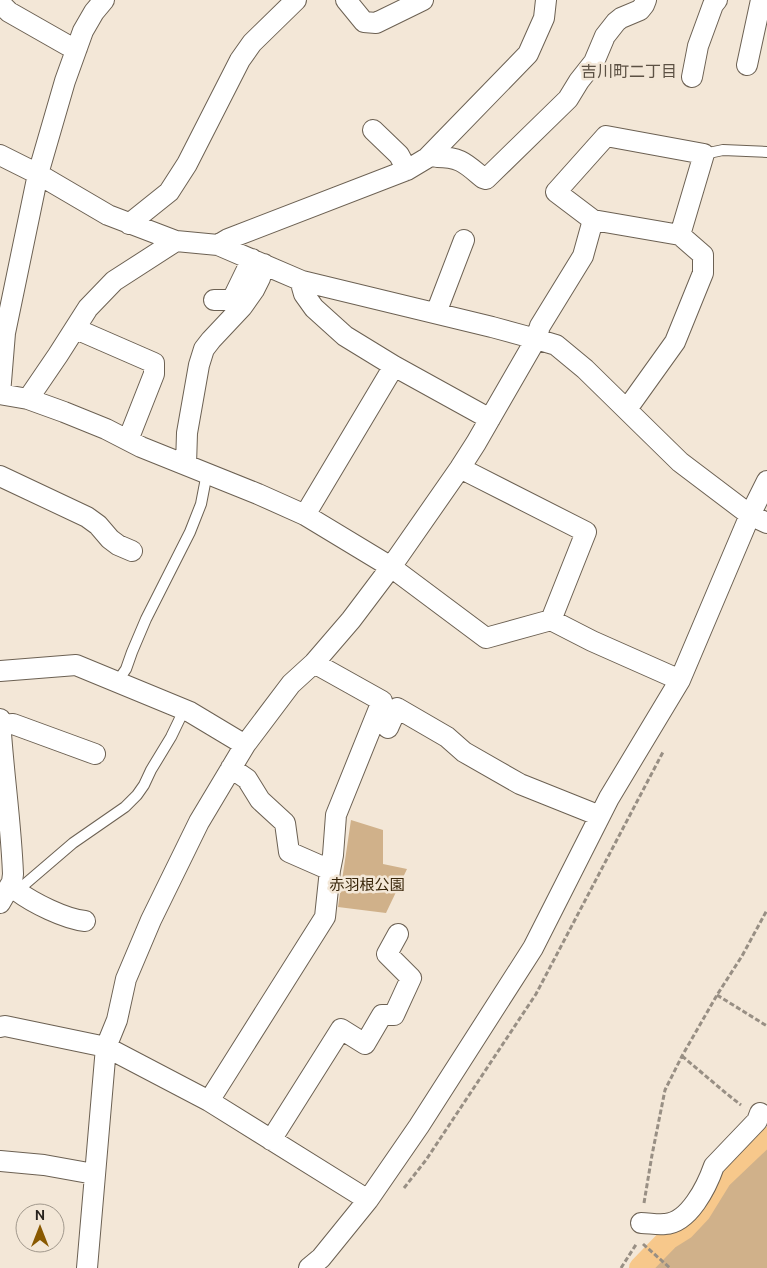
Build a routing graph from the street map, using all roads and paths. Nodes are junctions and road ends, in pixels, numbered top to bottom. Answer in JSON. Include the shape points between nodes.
{"nodes":[{"id":1,"x":104,"y":0,"type":"edge"},
{"id":2,"x":296,"y":0,"type":"edge"},
{"id":3,"x":346,"y":0,"type":"edge"},
{"id":4,"x":423,"y":0,"type":"edge"},
{"id":5,"x":546,"y":0,"type":"edge"},
{"id":6,"x":646,"y":0,"type":"edge"},
{"id":7,"x":717,"y":0,"type":"edge"},
{"id":8,"x":761,"y":0,"type":"edge"},
{"id":9,"x":0,"y":3,"type":"edge"},
{"id":10,"x":78,"y":48,"type":"junction"},
{"id":11,"x":747,"y":65,"type":"dead end"},
{"id":12,"x":692,"y":77,"type":"dead end"},
{"id":13,"x":373,"y":130,"type":"dead end"},
{"id":14,"x":432,"y":152,"type":"junction"},
{"id":15,"x":767,"y":152,"type":"edge"},
{"id":16,"x":704,"y":154,"type":"junction"},
{"id":17,"x":0,"y":155,"type":"edge"},
{"id":18,"x":407,"y":170,"type":"junction"},
{"id":19,"x":38,"y":174,"type":"junction"},
{"id":20,"x":593,"y":220,"type":"junction"},
{"id":21,"x":129,"y":224,"type":"junction"},
{"id":22,"x":680,"y":235,"type":"junction"},
{"id":23,"x":176,"y":240,"type":"junction"},
{"id":24,"x":464,"y":240,"type":"dead end"},
{"id":25,"x":218,"y":246,"type":"junction"},
{"id":26,"x":258,"y":262,"type":"junction"},
{"id":27,"x":302,"y":280,"type":"junction"},
{"id":28,"x":214,"y":300,"type":"dead end"},
{"id":29,"x":436,"y":313,"type":"junction"},
{"id":30,"x":76,"y":329,"type":"junction"},
{"id":31,"x":536,"y":338,"type":"junction"},
{"id":32,"x":394,"y":366,"type":"junction"},
{"id":33,"x":0,"y":394,"type":"edge"},
{"id":34,"x":28,"y":399,"type":"junction"},
{"id":35,"x":627,"y":409,"type":"junction"},
{"id":36,"x":490,"y":419,"type":"junction"},
{"id":37,"x":128,"y":440,"type":"junction"},
{"id":38,"x":186,"y":465,"type":"junction"},
{"id":39,"x":460,"y":468,"type":"junction"},
{"id":40,"x":207,"y":473,"type":"junction"},
{"id":41,"x":0,"y":476,"type":"edge"},
{"id":42,"x":767,"y":481,"type":"edge"},
{"id":43,"x":305,"y":515,"type":"junction"},
{"id":44,"x":758,"y":519,"type":"edge"},
{"id":45,"x":132,"y":551,"type":"dead end"},
{"id":46,"x":391,"y":567,"type":"junction"},
{"id":47,"x":551,"y":620,"type":"junction"},
{"id":48,"x":314,"y":663,"type":"junction"},
{"id":49,"x":0,"y":671,"type":"edge"},
{"id":50,"x":680,"y":680,"type":"junction"},
{"id":51,"x":117,"y":682,"type":"junction"},
{"id":52,"x":184,"y":710,"type":"junction"},
{"id":53,"x":0,"y":719,"type":"edge"},
{"id":54,"x":0,"y":725,"type":"edge"},
{"id":55,"x":388,"y":728,"type":"dead end"},
{"id":56,"x":244,"y":745,"type":"junction"},
{"id":57,"x":95,"y":754,"type":"dead end"},
{"id":58,"x":231,"y":768,"type":"junction"},
{"id":59,"x":600,"y":816,"type":"junction"},
{"id":60,"x":330,"y":870,"type":"junction"},
{"id":61,"x":8,"y":895,"type":"edge"},
{"id":62,"x":767,"y":910,"type":"edge"},
{"id":63,"x":85,"y":921,"type":"dead end"},
{"id":64,"x":398,"y":934,"type":"dead end"},
{"id":65,"x":717,"y":995,"type":"junction"},
{"id":66,"x":767,"y":1026,"type":"edge"},
{"id":67,"x":0,"y":1027,"type":"edge"},
{"id":68,"x":106,"y":1047,"type":"junction"},
{"id":69,"x":682,"y":1056,"type":"junction"},
{"id":70,"x":209,"y":1101,"type":"junction"},
{"id":71,"x":760,"y":1113,"type":"joint"},
{"id":72,"x":271,"y":1140,"type":"junction"},
{"id":73,"x":0,"y":1161,"type":"edge"},
{"id":74,"x":94,"y":1174,"type":"junction"},
{"id":75,"x":368,"y":1200,"type":"junction"},
{"id":76,"x":641,"y":1223,"type":"junction"},
{"id":77,"x":644,"y":1245,"type":"dead end"},
{"id":78,"x":87,"y":1268,"type":"edge"},
{"id":79,"x":309,"y":1268,"type":"edge"},
{"id":80,"x":621,"y":1268,"type":"edge"},
{"id":81,"x":670,"y":1268,"type":"edge"}],
"edges":[{"from":1,"to":10,"type":"street","via":[[83,31]]},
{"from":2,"to":21,"type":"street","via":[[252,43],[240,60],[188,164],[170,192]]},
{"from":3,"to":4,"type":"street","via":[[364,22],[376,23]]},
{"from":5,"to":14,"type":"street","via":[[544,18],[528,54]]},
{"from":6,"to":14,"type":"street","via":[[640,10],[616,22],[568,99],[486,179],[464,161],[437,157]]},
{"from":7,"to":12,"type":"street","via":[[698,46]]},
{"from":8,"to":11,"type":"street"},
{"from":9,"to":10,"type":"street","via":[[9,12]]},
{"from":10,"to":19,"type":"street"},
{"from":13,"to":18,"type":"street","via":[[399,155]]},
{"from":14,"to":18,"type":"street"},
{"from":15,"to":16,"type":"lane","via":[[723,150]]},
{"from":16,"to":20,"type":"street","via":[[606,136],[556,192]]},
{"from":16,"to":22,"type":"street"},
{"from":17,"to":19,"type":"street"},
{"from":18,"to":25,"type":"street"},
{"from":19,"to":21,"type":"street"},
{"from":19,"to":33,"type":"street","via":[[5,333]]},
{"from":20,"to":22,"type":"street"},
{"from":20,"to":31,"type":"street","via":[[583,256]]},
{"from":21,"to":23,"type":"street"},
{"from":22,"to":35,"type":"street","via":[[703,255],[703,273],[675,342]]},
{"from":23,"to":25,"type":"street"},
{"from":23,"to":30,"type":"street","via":[[114,281],[88,308]]},
{"from":24,"to":29,"type":"street"},
{"from":25,"to":26,"type":"street"},
{"from":26,"to":27,"type":"street"},
{"from":26,"to":28,"type":"street","via":[[233,298]]},
{"from":26,"to":38,"type":"street","via":[[260,278],[254,290],[204,350],[188,433]]},
{"from":27,"to":29,"type":"street"},
{"from":27,"to":32,"type":"street","via":[[304,294],[314,308],[345,336]]},
{"from":29,"to":31,"type":"street"},
{"from":30,"to":34,"type":"street"},
{"from":30,"to":37,"type":"street","via":[[154,363],[154,374]]},
{"from":31,"to":35,"type":"street","via":[[556,345]]},
{"from":31,"to":36,"type":"street"},
{"from":32,"to":36,"type":"street"},
{"from":32,"to":43,"type":"street"},
{"from":33,"to":34,"type":"street"},
{"from":34,"to":37,"type":"street"},
{"from":35,"to":44,"type":"street","via":[[680,462]]},
{"from":36,"to":39,"type":"street"},
{"from":37,"to":38,"type":"street"},
{"from":38,"to":40,"type":"street"},
{"from":39,"to":46,"type":"street"},
{"from":39,"to":47,"type":"street","via":[[586,532]]},
{"from":40,"to":43,"type":"street"},
{"from":40,"to":51,"type":"lane","via":[[201,504],[190,532]]},
{"from":41,"to":45,"type":"street","via":[[87,517],[110,539]]},
{"from":42,"to":44,"type":"street"},
{"from":43,"to":46,"type":"street"},
{"from":44,"to":50,"type":"street"},
{"from":46,"to":47,"type":"street","via":[[486,638]]},
{"from":46,"to":48,"type":"street"},
{"from":47,"to":50,"type":"street"},
{"from":48,"to":56,"type":"street","via":[[291,684]]},
{"from":48,"to":60,"type":"street","via":[[382,701],[336,814]]},
{"from":49,"to":51,"type":"street","via":[[76,665]]},
{"from":50,"to":59,"type":"street"},
{"from":51,"to":52,"type":"street"},
{"from":52,"to":56,"type":"street"},
{"from":52,"to":61,"type":"lane","via":[[137,796]]},
{"from":53,"to":54,"type":"street"},
{"from":54,"to":57,"type":"street","via":[[13,724]]},
{"from":54,"to":61,"type":"street","via":[[13,864]]},
{"from":55,"to":59,"type":"street","via":[[397,708],[520,784]]},
{"from":56,"to":58,"type":"street"},
{"from":58,"to":60,"type":"street","via":[[247,779],[260,800],[285,823],[289,852]]},
{"from":58,"to":68,"type":"street","via":[[199,822],[150,920],[126,979],[117,1020]]},
{"from":59,"to":75,"type":"street","via":[[533,948]]},
{"from":60,"to":70,"type":"street","via":[[325,918]]},
{"from":61,"to":63,"type":"street"},
{"from":62,"to":65,"type":"path"},
{"from":64,"to":72,"type":"street","via":[[387,954],[411,978],[394,1015],[382,1015],[365,1044],[341,1029]]},
{"from":65,"to":66,"type":"path"},
{"from":65,"to":69,"type":"path"},
{"from":67,"to":68,"type":"street"},
{"from":68,"to":70,"type":"street"},
{"from":68,"to":74,"type":"street"},
{"from":69,"to":71,"type":"path","via":[[750,1111]]},
{"from":69,"to":76,"type":"path","via":[[665,1090]]},
{"from":70,"to":72,"type":"street"},
{"from":71,"to":76,"type":"street","via":[[757,1121],[714,1166],[698,1199],[685,1216],[666,1224]]},
{"from":72,"to":75,"type":"street"},
{"from":73,"to":74,"type":"street"},
{"from":74,"to":78,"type":"street"},
{"from":75,"to":79,"type":"street","via":[[321,1258]]},
{"from":76,"to":80,"type":"path","via":[[638,1241]]},
{"from":77,"to":81,"type":"path"}]}
